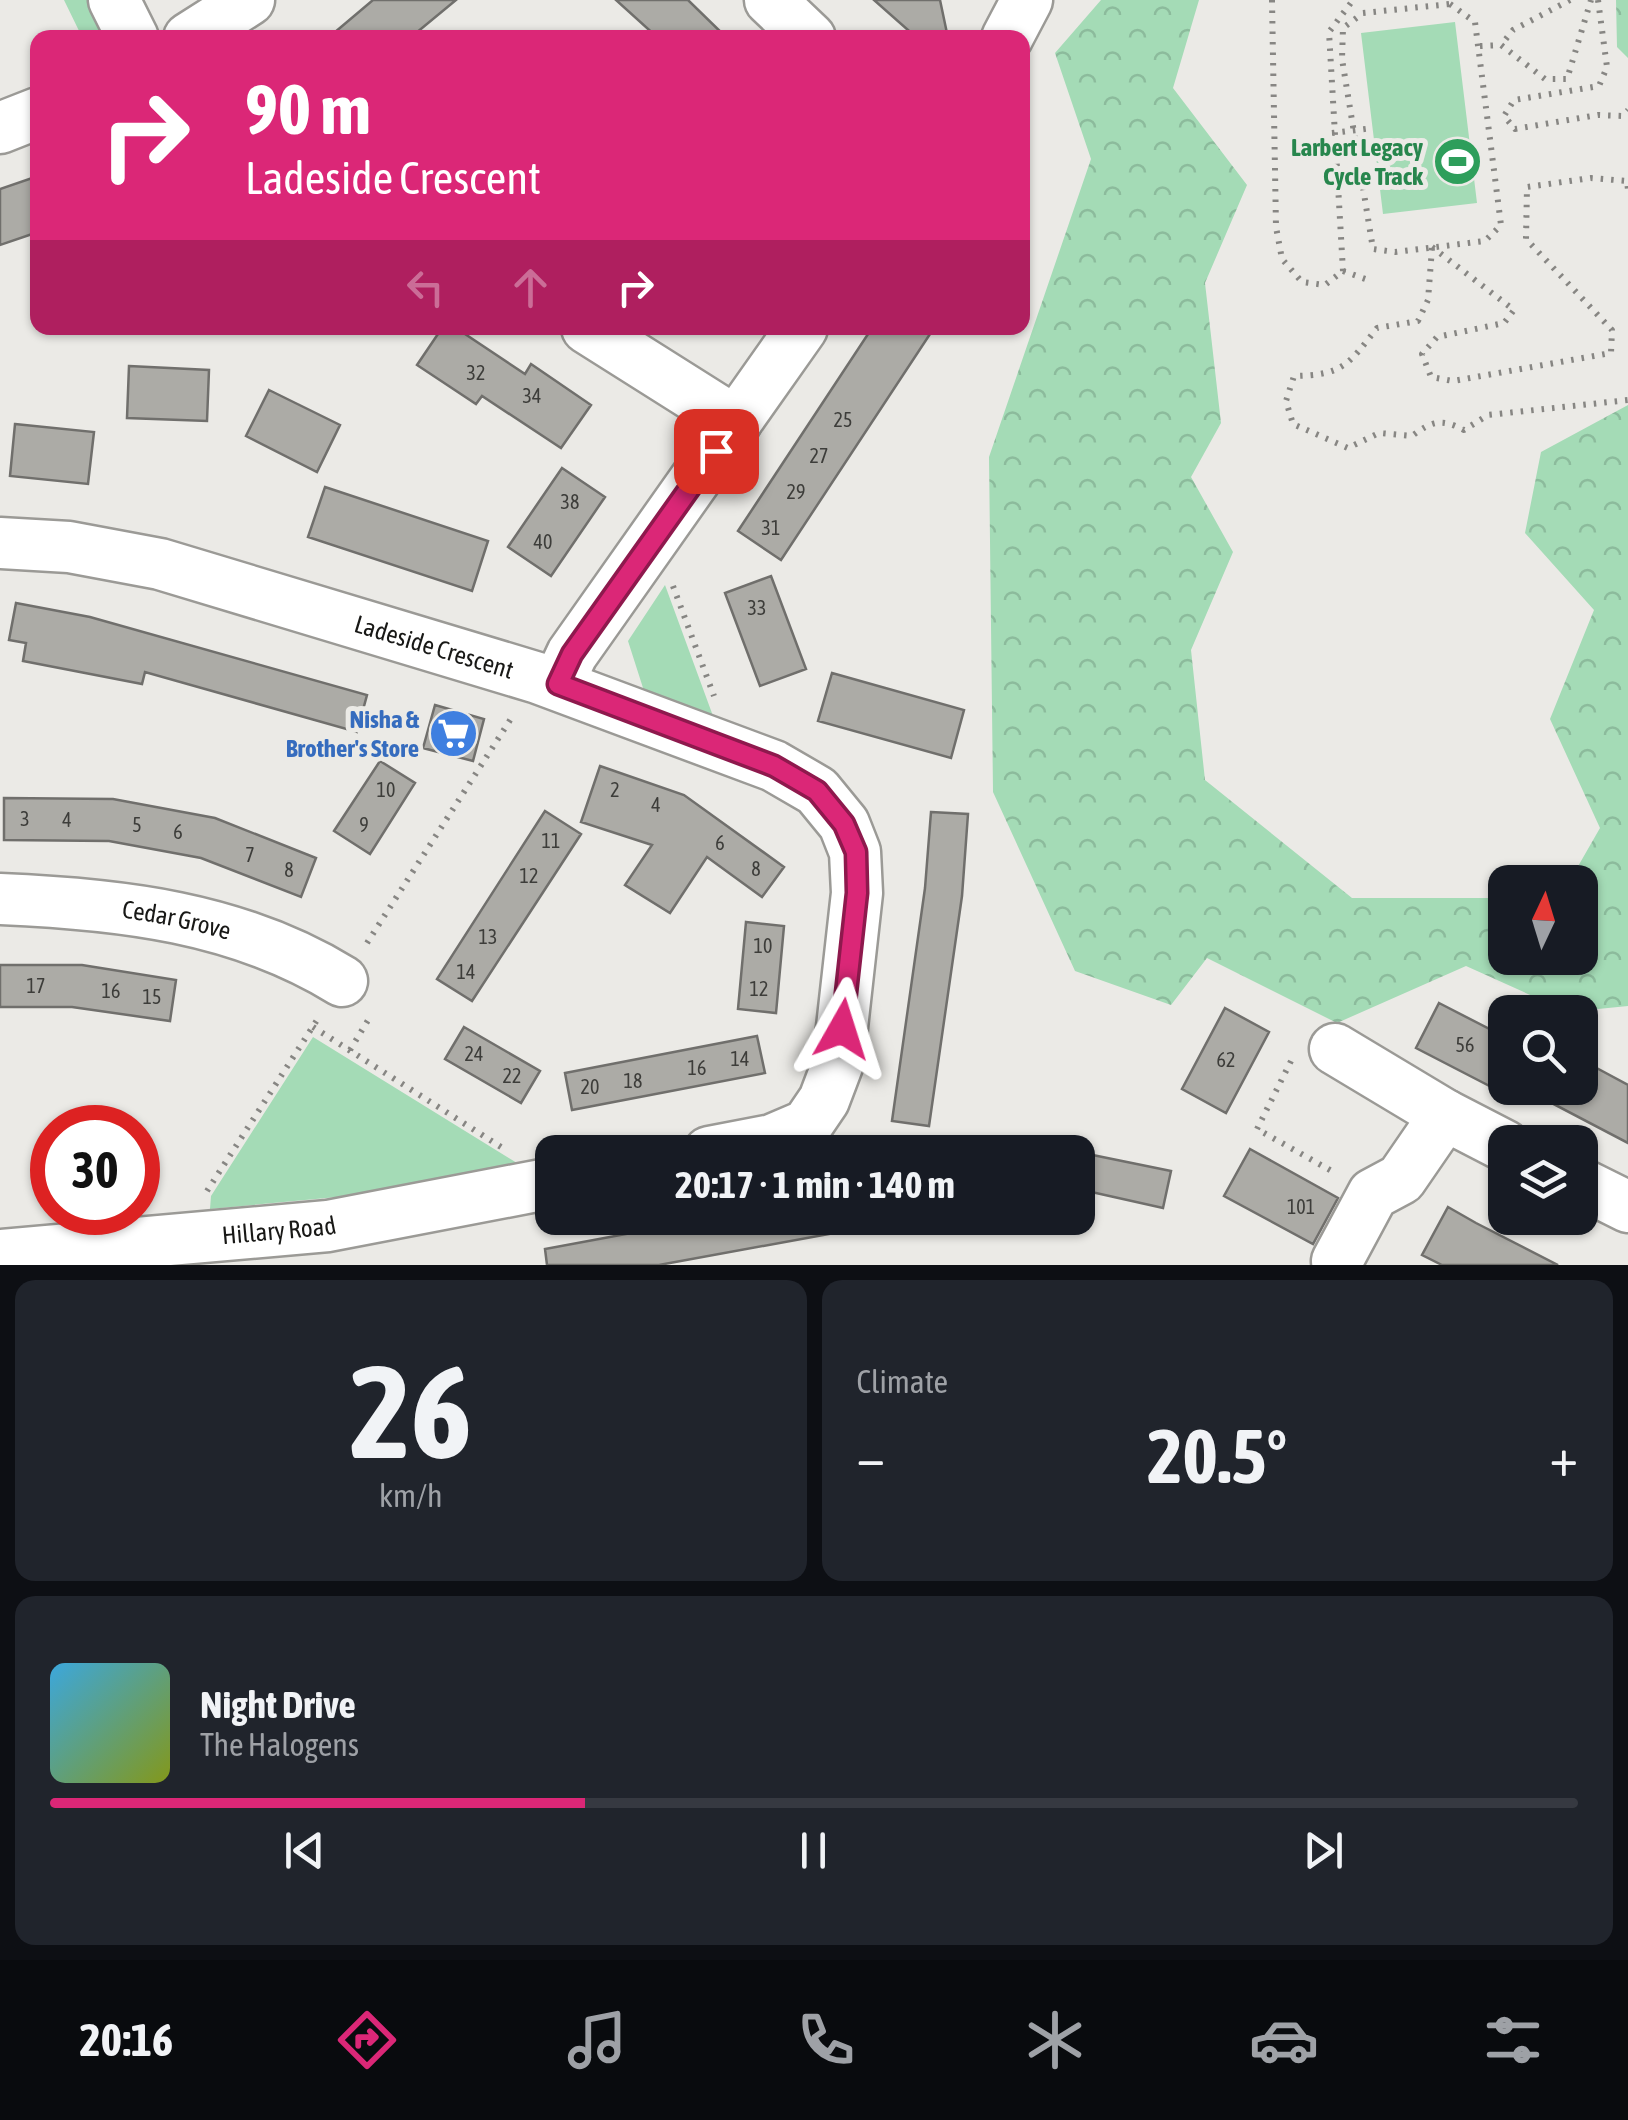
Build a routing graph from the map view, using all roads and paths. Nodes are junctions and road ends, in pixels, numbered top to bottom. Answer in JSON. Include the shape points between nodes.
{"nodes":[{"id":1,"x":114,"y":0,"type":"edge"},
{"id":2,"x":248,"y":0,"type":"edge"},
{"id":3,"x":770,"y":0,"type":"edge"},
{"id":4,"x":1027,"y":0,"type":"edge"},
{"id":5,"x":1272,"y":0,"type":"edge"},
{"id":6,"x":1352,"y":0,"type":"edge"},
{"id":7,"x":1570,"y":0,"type":"edge"},
{"id":8,"x":1594,"y":0,"type":"edge"},
{"id":9,"x":129,"y":30,"type":"edge"},
{"id":10,"x":201,"y":30,"type":"edge"},
{"id":11,"x":802,"y":30,"type":"edge"},
{"id":12,"x":1011,"y":30,"type":"edge"},
{"id":13,"x":1501,"y":45,"type":"junction"},
{"id":14,"x":1480,"y":46,"type":"junction"},
{"id":15,"x":1628,"y":110,"type":"edge"},
{"id":16,"x":30,"y":116,"type":"edge"},
{"id":17,"x":0,"y":128,"type":"edge"},
{"id":18,"x":1373,"y":128,"type":"dead end"},
{"id":19,"x":1352,"y":131,"type":"junction"},
{"id":20,"x":1332,"y":133,"type":"junction"},
{"id":21,"x":1628,"y":190,"type":"edge"},
{"id":22,"x":1432,"y":247,"type":"junction"},
{"id":23,"x":1343,"y":271,"type":"junction"},
{"id":24,"x":1372,"y":281,"type":"dead end"},
{"id":25,"x":598,"y":335,"type":"edge"},
{"id":26,"x":797,"y":335,"type":"edge"},
{"id":27,"x":1628,"y":400,"type":"edge"},
{"id":28,"x":736,"y":422,"type":"junction"},
{"id":29,"x":656,"y":538,"type":"junction"},
{"id":30,"x":0,"y":543,"type":"edge"},
{"id":31,"x":558,"y":684,"type":"junction"},
{"id":32,"x":735,"y":752,"type":"junction"},
{"id":33,"x":0,"y":900,"type":"edge"},
{"id":34,"x":324,"y":984,"type":"joint"},
{"id":35,"x":1335,"y":1049,"type":"joint"},
{"id":36,"x":1444,"y":1115,"type":"junction"},
{"id":37,"x":784,"y":1135,"type":"edge"},
{"id":38,"x":1488,"y":1137,"type":"edge"},
{"id":39,"x":506,"y":1150,"type":"dead end"},
{"id":40,"x":535,"y":1186,"type":"edge"},
{"id":41,"x":1598,"y":1192,"type":"edge"},
{"id":42,"x":1373,"y":1194,"type":"junction"},
{"id":43,"x":1628,"y":1207,"type":"edge"},
{"id":44,"x":0,"y":1256,"type":"edge"},
{"id":45,"x":1337,"y":1261,"type":"dead end"}],
"edges":[{"from":1,"to":9,"type":"street"},
{"from":2,"to":10,"type":"street"},
{"from":3,"to":11,"type":"street"},
{"from":4,"to":12,"type":"street"},
{"from":5,"to":23,"type":"path","via":[[1282,260],[1302,282],[1326,285]]},
{"from":6,"to":20,"type":"path","via":[[1329,32]]},
{"from":7,"to":13,"type":"path","via":[[1514,30]]},
{"from":8,"to":13,"type":"path","via":[[1567,79],[1545,79]]},
{"from":8,"to":15,"type":"path","via":[[1607,68],[1599,86],[1514,100],[1504,116],[1515,129]]},
{"from":13,"to":14,"type":"path"},
{"from":14,"to":19,"type":"path","via":[[1476,22],[1450,4],[1363,13],[1344,28]]},
{"from":14,"to":22,"type":"path","via":[[1501,225],[1485,241]]},
{"from":16,"to":17,"type":"street"},
{"from":18,"to":19,"type":"path"},
{"from":19,"to":20,"type":"path"},
{"from":19,"to":22,"type":"path","via":[[1373,249]]},
{"from":20,"to":23,"type":"path"},
{"from":21,"to":22,"type":"path","via":[[1627,182],[1591,178],[1527,187],[1526,238],[1612,330],[1611,353],[1489,376],[1431,377],[1422,354],[1437,336],[1504,324],[1514,310]]},
{"from":22,"to":27,"type":"path","via":[[1428,300],[1418,321],[1378,328],[1354,358],[1328,375],[1294,376],[1286,401],[1293,424],[1348,448],[1379,433],[1412,436],[1430,422],[1464,430],[1488,415]]},
{"from":23,"to":24,"type":"path"},
{"from":25,"to":28,"type":"street"},
{"from":26,"to":28,"type":"street"},
{"from":28,"to":29,"type":"street"},
{"from":29,"to":31,"type":"street","via":[[572,654]]},
{"from":29,"to":32,"type":"path"},
{"from":30,"to":31,"type":"street","name":"Ladeside Crescent","via":[[69,547],[160,564]]},
{"from":31,"to":32,"type":"street"},
{"from":32,"to":37,"type":"street","via":[[817,791],[856,852],[838,1063],[807,1125]]},
{"from":33,"to":34,"type":"street","name":"Cedar Grove","via":[[88,903],[234,931],[299,954]]},
{"from":34,"to":39,"type":"path"},
{"from":35,"to":36,"type":"street"},
{"from":35,"to":42,"type":"path","via":[[1309,1026],[1257,1129]]},
{"from":36,"to":38,"type":"street"},
{"from":36,"to":42,"type":"street","via":[[1401,1178]]},
{"from":40,"to":44,"type":"street","name":"Hillary Road","via":[[328,1226]]},
{"from":41,"to":43,"type":"street"},
{"from":42,"to":45,"type":"street"}]}
